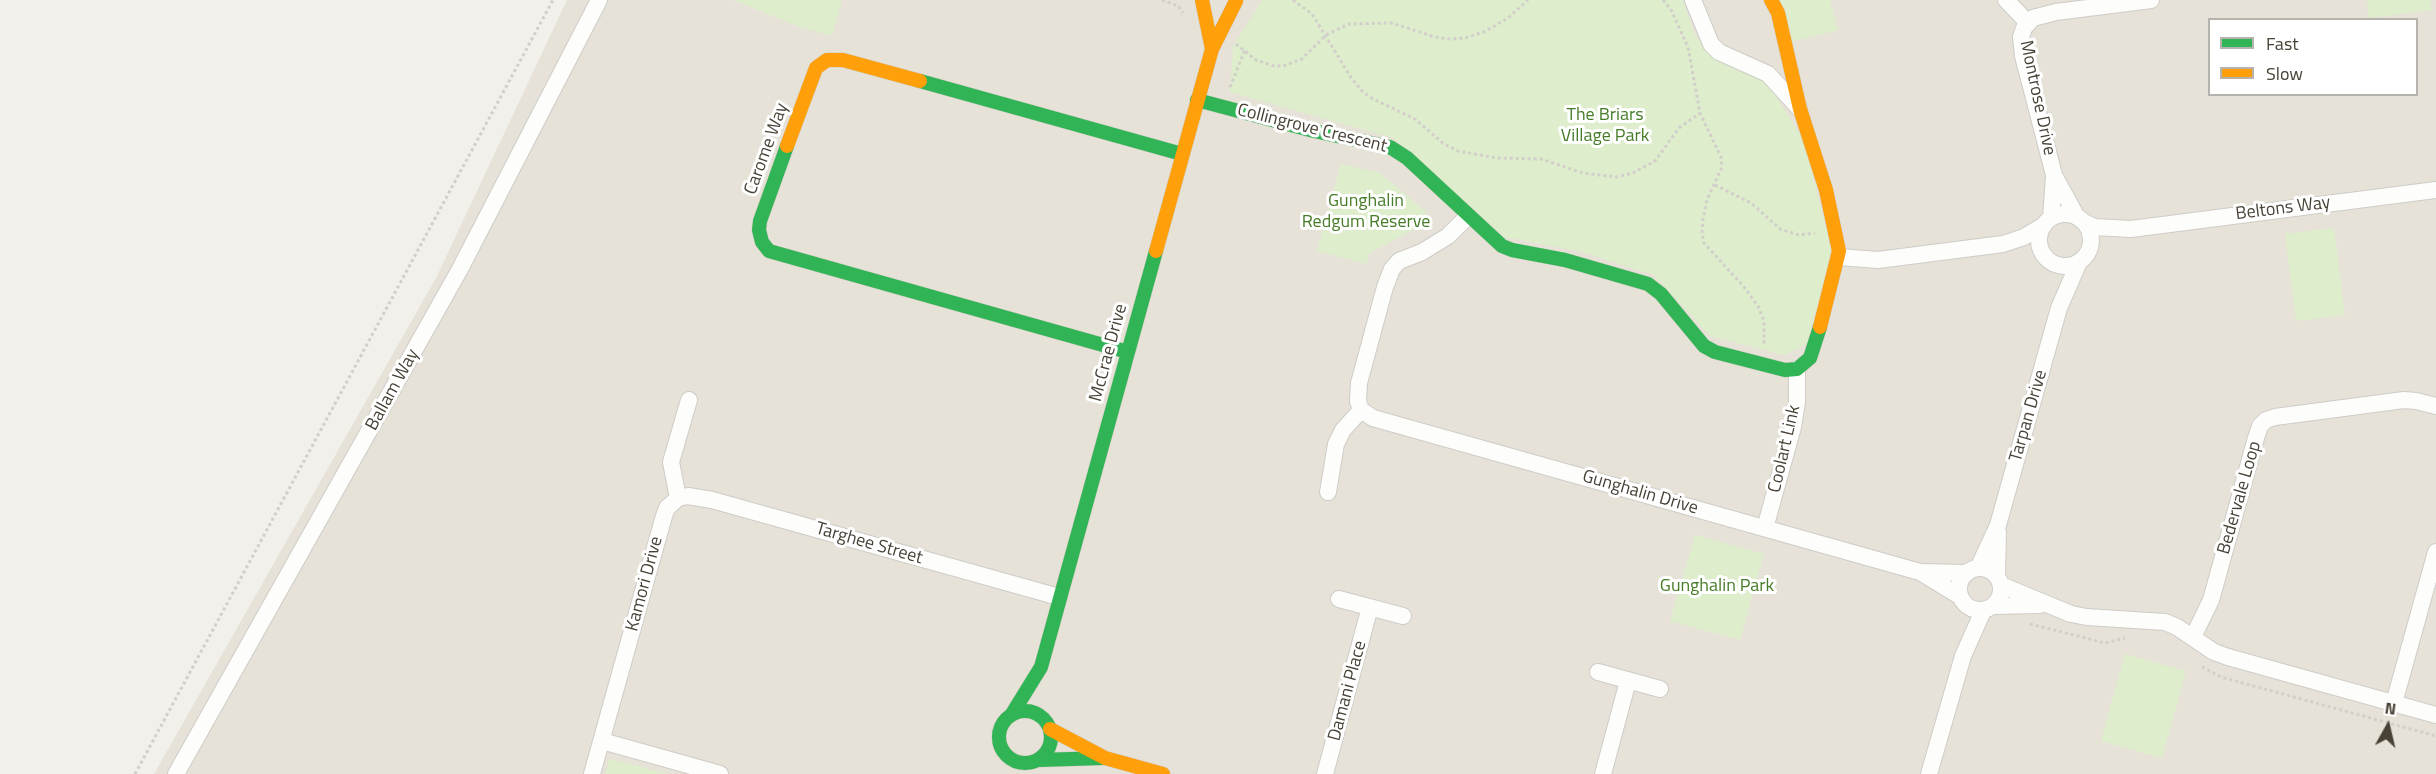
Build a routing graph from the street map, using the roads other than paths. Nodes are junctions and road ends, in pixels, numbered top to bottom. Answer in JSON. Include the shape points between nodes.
{"nodes":[{"id":1,"x":599,"y":0,"type":"edge"},
{"id":2,"x":1204,"y":0,"type":"edge"},
{"id":3,"x":1693,"y":0,"type":"edge"},
{"id":4,"x":1771,"y":0,"type":"edge"},
{"id":5,"x":2006,"y":0,"type":"edge"},
{"id":6,"x":2151,"y":0,"type":"edge"},
{"id":7,"x":1236,"y":1,"type":"edge"},
{"id":8,"x":2028,"y":23,"type":"junction"},
{"id":9,"x":1215,"y":43,"type":"junction"},
{"id":10,"x":1197,"y":100,"type":"junction"},
{"id":11,"x":1800,"y":109,"type":"junction"},
{"id":12,"x":1182,"y":154,"type":"junction"},
{"id":13,"x":2054,"y":175,"type":"junction"},
{"id":14,"x":2436,"y":190,"type":"edge"},
{"id":15,"x":1468,"y":216,"type":"junction"},
{"id":16,"x":2081,"y":220,"type":"junction"},
{"id":17,"x":2047,"y":221,"type":"junction"},
{"id":18,"x":2131,"y":228,"type":"junction"},
{"id":19,"x":2003,"y":244,"type":"junction"},
{"id":20,"x":1839,"y":257,"type":"junction"},
{"id":21,"x":2083,"y":259,"type":"junction"},
{"id":22,"x":2050,"y":262,"type":"junction"},
{"id":23,"x":2059,"y":308,"type":"junction"},
{"id":24,"x":1128,"y":352,"type":"junction"},
{"id":25,"x":1797,"y":369,"type":"junction"},
{"id":26,"x":689,"y":399,"type":"dead end"},
{"id":27,"x":2436,"y":406,"type":"edge"},
{"id":28,"x":1361,"y":410,"type":"junction"},
{"id":29,"x":1328,"y":492,"type":"dead end"},
{"id":30,"x":678,"y":498,"type":"junction"},
{"id":31,"x":1998,"y":525,"type":"junction"},
{"id":32,"x":1766,"y":528,"type":"junction"},
{"id":33,"x":2436,"y":552,"type":"edge"},
{"id":34,"x":1972,"y":570,"type":"junction"},
{"id":35,"x":1920,"y":572,"type":"junction"},
{"id":36,"x":1999,"y":581,"type":"junction"},
{"id":37,"x":1059,"y":597,"type":"junction"},
{"id":38,"x":1339,"y":599,"type":"dead end"},
{"id":39,"x":1976,"y":605,"type":"junction"},
{"id":40,"x":2046,"y":605,"type":"junction"},
{"id":41,"x":1370,"y":607,"type":"junction"},
{"id":42,"x":1403,"y":616,"type":"dead end"},
{"id":43,"x":2193,"y":637,"type":"junction"},
{"id":44,"x":1041,"y":667,"type":"junction"},
{"id":45,"x":1598,"y":672,"type":"dead end"},
{"id":46,"x":1628,"y":681,"type":"junction"},
{"id":47,"x":1660,"y":689,"type":"dead end"},
{"id":48,"x":2394,"y":703,"type":"junction"},
{"id":49,"x":1012,"y":714,"type":"junction"},
{"id":50,"x":2436,"y":715,"type":"edge"},
{"id":51,"x":1049,"y":727,"type":"junction"},
{"id":52,"x":602,"y":741,"type":"junction"},
{"id":53,"x":1006,"y":755,"type":"junction"},
{"id":54,"x":1105,"y":758,"type":"junction"},
{"id":55,"x":1032,"y":765,"type":"edge"},
{"id":56,"x":176,"y":774,"type":"edge"},
{"id":57,"x":592,"y":774,"type":"edge"},
{"id":58,"x":720,"y":774,"type":"edge"},
{"id":59,"x":1004,"y":774,"type":"edge"},
{"id":60,"x":1163,"y":774,"type":"edge"},
{"id":61,"x":1325,"y":774,"type":"edge"},
{"id":62,"x":1603,"y":774,"type":"edge"},
{"id":63,"x":1929,"y":774,"type":"edge"}],
"edges":[{"from":1,"to":56,"type":"street","name":"Ballam Way","via":[[460,269]]},
{"from":2,"to":7,"type":"street","via":[[1218,4]]},
{"from":2,"to":9,"type":"street","name":"McCrae Drive"},
{"from":3,"to":11,"type":"street","via":[[1711,44],[1719,52],[1768,74]]},
{"from":4,"to":11,"type":"street","via":[[1778,13]]},
{"from":5,"to":8,"type":"street","name":"Montrose Drive"},
{"from":6,"to":8,"type":"street","name":"Montrose Drive","via":[[2056,12]]},
{"from":7,"to":9,"type":"street","name":"McCrae Drive"},
{"from":8,"to":13,"type":"street","name":"Montrose Drive","via":[[2021,44]]},
{"from":9,"to":10,"type":"street","name":"McCrae Drive"},
{"from":10,"to":12,"type":"street","name":"McCrae Drive"},
{"from":10,"to":15,"type":"street","name":"Collingrove Crescent","via":[[1390,147],[1407,158]]},
{"from":11,"to":20,"type":"street","via":[[1836,230]]},
{"from":12,"to":24,"type":"street","name":"McCrae Drive"},
{"from":12,"to":24,"type":"street","name":"Carome Way","via":[[843,60],[827,60],[816,68],[811,80],[760,221],[762,242],[780,255]]},
{"from":13,"to":16,"type":"street","name":"Montrose Drive"},
{"from":13,"to":17,"type":"street","name":"Montrose Drive"},
{"from":14,"to":18,"type":"street","name":"Beltons Way"},
{"from":15,"to":25,"type":"street","name":"Collingrove Crescent","via":[[1496,242],[1512,250],[1565,260],[1648,284],[1704,346],[1715,352],[1785,370]]},
{"from":15,"to":28,"type":"street","via":[[1448,236],[1399,261],[1392,269],[1359,383]]},
{"from":16,"to":17,"type":"street","via":[[2059,215]]},
{"from":16,"to":18,"type":"street","name":"Beltons Way","via":[[2094,227]]},
{"from":16,"to":21,"type":"street","via":[[2091,242]]},
{"from":17,"to":19,"type":"street","via":[[2024,237]]},
{"from":17,"to":22,"type":"street","via":[[2040,231],[2039,246]]},
{"from":18,"to":21,"type":"street","name":"Beltons Way","via":[[2098,244]]},
{"from":19,"to":20,"type":"street","via":[[1878,260]]},
{"from":19,"to":22,"type":"street"},
{"from":20,"to":25,"type":"street","via":[[1816,342],[1810,357]]},
{"from":21,"to":22,"type":"street","via":[[2062,266]]},
{"from":21,"to":23,"type":"street","name":"Tarpan Drive"},
{"from":22,"to":23,"type":"street","name":"Tarpan Drive","via":[[2059,285]]},
{"from":23,"to":31,"type":"street","name":"Tarpan Drive"},
{"from":24,"to":37,"type":"street","name":"McCrae Drive"},
{"from":25,"to":32,"type":"street","name":"Coolart Link","via":[[1793,427]]},
{"from":26,"to":30,"type":"street","via":[[670,462]]},
{"from":27,"to":43,"type":"street","name":"Bedervale Loop","via":[[2404,400],[2266,420],[2256,438],[2211,600]]},
{"from":28,"to":29,"type":"street","via":[[1336,444]]},
{"from":28,"to":32,"type":"street","name":"Gunghalin Drive","via":[[1373,418]]},
{"from":30,"to":37,"type":"street","name":"Targhee Street","via":[[712,500]]},
{"from":30,"to":52,"type":"street","name":"Kamori Drive","via":[[664,516]]},
{"from":31,"to":34,"type":"street","name":"Tarpan Drive"},
{"from":31,"to":36,"type":"street","name":"Tarpan Drive"},
{"from":32,"to":35,"type":"street","name":"Gunghalin Drive"},
{"from":33,"to":48,"type":"street"},
{"from":34,"to":35,"type":"street","name":"Gunghalin Drive"},
{"from":34,"to":36,"type":"street","via":[[1985,568]]},
{"from":34,"to":39,"type":"street","via":[[1960,584]]},
{"from":35,"to":39,"type":"street","name":"Gunghalin Drive"},
{"from":36,"to":39,"type":"street","via":[[2000,597]]},
{"from":36,"to":40,"type":"street"},
{"from":37,"to":44,"type":"street","name":"McCrae Drive"},
{"from":38,"to":41,"type":"street"},
{"from":39,"to":40,"type":"street"},
{"from":39,"to":63,"type":"street"},
{"from":40,"to":43,"type":"street","via":[[2087,617],[2165,622]]},
{"from":41,"to":42,"type":"street"},
{"from":41,"to":61,"type":"street","name":"Damani Place"},
{"from":43,"to":48,"type":"street","via":[[2228,657]]},
{"from":44,"to":49,"type":"street","name":"McCrae Drive"},
{"from":44,"to":51,"type":"street","name":"McCrae Drive"},
{"from":45,"to":46,"type":"street"},
{"from":46,"to":47,"type":"street"},
{"from":46,"to":62,"type":"street"},
{"from":48,"to":50,"type":"street"},
{"from":49,"to":51,"type":"street","via":[[1036,713]]},
{"from":49,"to":53,"type":"street","via":[[1000,729],[1001,747]]},
{"from":51,"to":54,"type":"street"},
{"from":51,"to":55,"type":"street","via":[[1050,746]]},
{"from":52,"to":57,"type":"street","name":"Kamori Drive"},
{"from":52,"to":58,"type":"street"},
{"from":53,"to":55,"type":"street"},
{"from":53,"to":59,"type":"street"},
{"from":54,"to":55,"type":"street"},
{"from":54,"to":60,"type":"street"}]}
